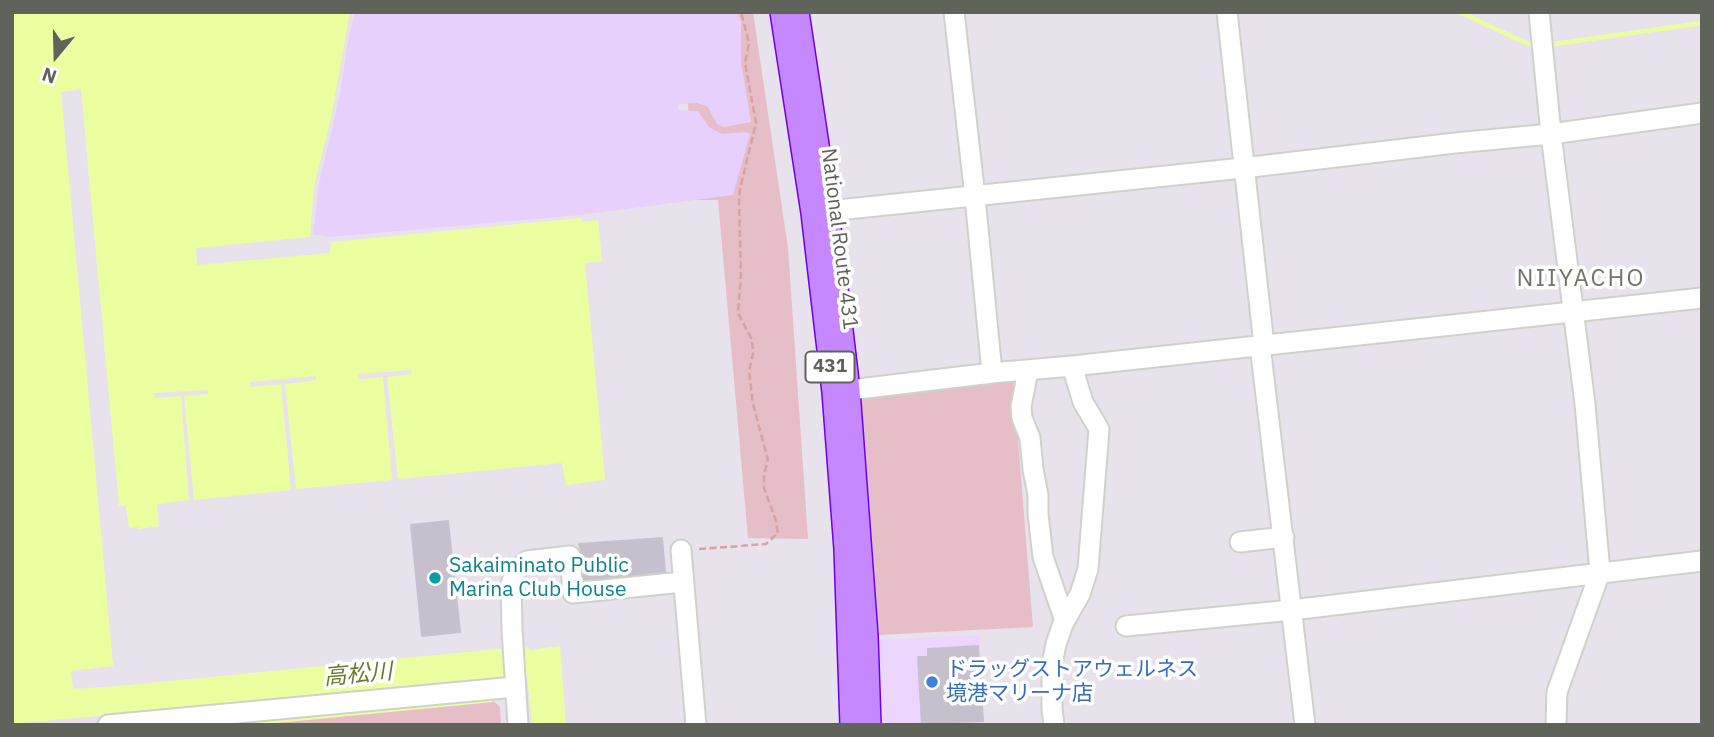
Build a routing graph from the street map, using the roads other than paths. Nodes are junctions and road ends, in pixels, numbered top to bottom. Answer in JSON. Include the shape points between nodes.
{"nodes":[{"id":1,"x":781,"y":12,"type":"edge"},
{"id":2,"x":799,"y":12,"type":"edge"},
{"id":3,"x":954,"y":12,"type":"edge"},
{"id":4,"x":1227,"y":12,"type":"edge"},
{"id":5,"x":1539,"y":12,"type":"edge"},
{"id":6,"x":1702,"y":113,"type":"edge"},
{"id":7,"x":1551,"y":134,"type":"junction"},
{"id":8,"x":1243,"y":168,"type":"junction"},
{"id":9,"x":975,"y":197,"type":"junction"},
{"id":10,"x":828,"y":211,"type":"junction"},
{"id":11,"x":1702,"y":298,"type":"edge"},
{"id":12,"x":1572,"y":312,"type":"junction"},
{"id":13,"x":1262,"y":345,"type":"junction"},
{"id":14,"x":1072,"y":366,"type":"junction"},
{"id":15,"x":1028,"y":370,"type":"junction"},
{"id":16,"x":992,"y":373,"type":"junction"},
{"id":17,"x":841,"y":391,"type":"junction"},
{"id":18,"x":1284,"y":537,"type":"junction"},
{"id":19,"x":1240,"y":542,"type":"dead end"},
{"id":20,"x":681,"y":550,"type":"road end"},
{"id":21,"x":1702,"y":561,"type":"edge"},
{"id":22,"x":1600,"y":572,"type":"junction"},
{"id":23,"x":684,"y":582,"type":"junction"},
{"id":24,"x":1292,"y":610,"type":"junction"},
{"id":25,"x":1065,"y":621,"type":"junction"},
{"id":26,"x":1126,"y":626,"type":"dead end"},
{"id":27,"x":515,"y":683,"type":"junction"},
{"id":28,"x":108,"y":725,"type":"edge"},
{"id":29,"x":518,"y":725,"type":"edge"},
{"id":30,"x":696,"y":725,"type":"edge"},
{"id":31,"x":851,"y":725,"type":"edge"},
{"id":32,"x":870,"y":725,"type":"edge"},
{"id":33,"x":1054,"y":725,"type":"edge"},
{"id":34,"x":1305,"y":725,"type":"edge"},
{"id":35,"x":1556,"y":725,"type":"edge"}],
"edges":[{"from":1,"to":17,"type":"highway","name":"National Route 431","number":"431"},
{"from":2,"to":10,"type":"highway","name":"National Route 431","number":"431"},
{"from":3,"to":9,"type":"street"},
{"from":4,"to":8,"type":"street"},
{"from":5,"to":7,"type":"street"},
{"from":6,"to":7,"type":"street"},
{"from":7,"to":8,"type":"street"},
{"from":7,"to":12,"type":"street"},
{"from":8,"to":9,"type":"street"},
{"from":8,"to":13,"type":"street"},
{"from":9,"to":10,"type":"street"},
{"from":9,"to":16,"type":"street"},
{"from":10,"to":17,"type":"highway","name":"National Route 431","number":"431"},
{"from":11,"to":12,"type":"street"},
{"from":12,"to":13,"type":"street"},
{"from":12,"to":22,"type":"street"},
{"from":13,"to":14,"type":"street"},
{"from":13,"to":18,"type":"street"},
{"from":14,"to":15,"type":"street"},
{"from":14,"to":25,"type":"street","via":[[1083,402],[1099,429],[1088,569]]},
{"from":15,"to":16,"type":"street"},
{"from":15,"to":25,"type":"street","via":[[1021,408],[1030,438],[1042,556]]},
{"from":16,"to":17,"type":"street"},
{"from":17,"to":31,"type":"highway","name":"National Route 431","number":"431"},
{"from":17,"to":32,"type":"highway","name":"National Route 431","number":"431","via":[[867,636]]},
{"from":18,"to":19,"type":"street"},
{"from":18,"to":24,"type":"street"},
{"from":20,"to":23,"type":"street"},
{"from":21,"to":22,"type":"street"},
{"from":22,"to":24,"type":"street"},
{"from":22,"to":35,"type":"street","via":[[1557,692]]},
{"from":23,"to":27,"type":"street","via":[[573,593],[570,556],[527,561],[511,584]]},
{"from":23,"to":30,"type":"street"},
{"from":24,"to":26,"type":"street"},
{"from":24,"to":34,"type":"street"},
{"from":25,"to":33,"type":"street","via":[[1052,664]]},
{"from":27,"to":28,"type":"street"},
{"from":27,"to":29,"type":"street"}]}
